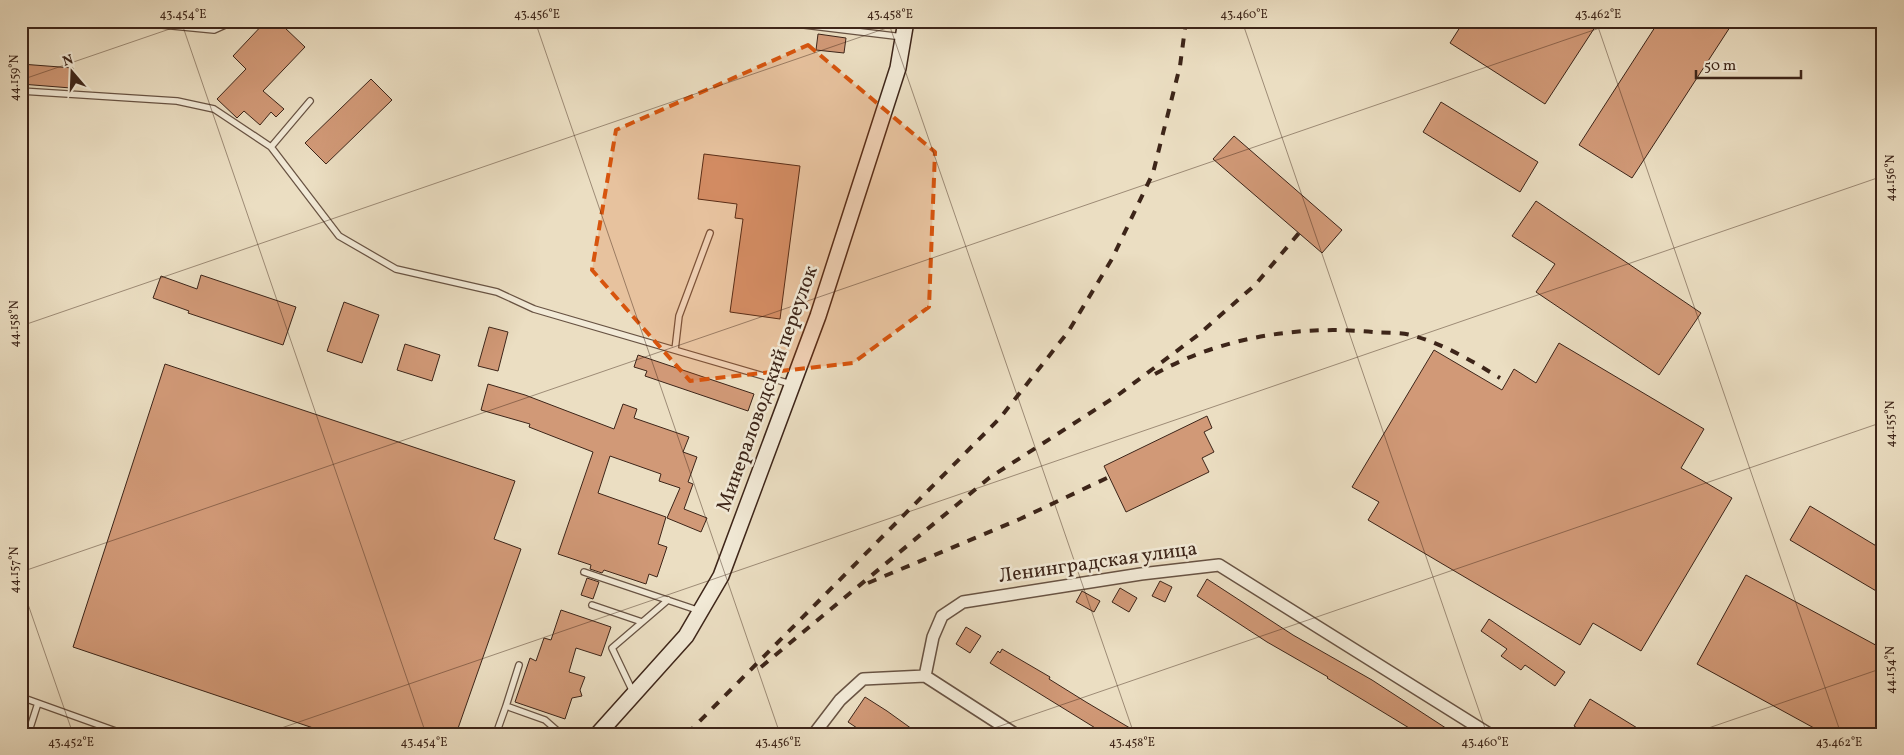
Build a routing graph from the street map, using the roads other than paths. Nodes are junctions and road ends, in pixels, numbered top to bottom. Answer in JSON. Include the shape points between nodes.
{"nodes":[{"id":1,"x":144,"y":21,"type":"edge"},
{"id":2,"x":234,"y":21,"type":"edge"},
{"id":3,"x":771,"y":21,"type":"edge"},
{"id":4,"x":906,"y":21,"type":"edge"},
{"id":5,"x":903,"y":37,"type":"junction"},
{"id":6,"x":21,"y":91,"type":"edge"},
{"id":7,"x":310,"y":101,"type":"dead end"},
{"id":8,"x":271,"y":147,"type":"junction"},
{"id":9,"x":710,"y":233,"type":"dead end"},
{"id":10,"x":675,"y":350,"type":"junction"},
{"id":11,"x":793,"y":385,"type":"junction"},
{"id":12,"x":584,"y":572,"type":"dead end"},
{"id":13,"x":668,"y":600,"type":"junction"},
{"id":14,"x":592,"y":606,"type":"dead end"},
{"id":15,"x":700,"y":611,"type":"junction"},
{"id":16,"x":642,"y":622,"type":"junction"},
{"id":17,"x":519,"y":665,"type":"dead end"},
{"id":18,"x":925,"y":676,"type":"junction"},
{"id":19,"x":634,"y":694,"type":"junction"},
{"id":20,"x":21,"y":697,"type":"edge"},
{"id":21,"x":38,"y":703,"type":"junction"},
{"id":22,"x":506,"y":706,"type":"junction"},
{"id":23,"x":28,"y":734,"type":"edge"},
{"id":24,"x":124,"y":734,"type":"edge"},
{"id":25,"x":496,"y":734,"type":"edge"},
{"id":26,"x":561,"y":734,"type":"edge"},
{"id":27,"x":598,"y":734,"type":"edge"},
{"id":28,"x":814,"y":734,"type":"edge"},
{"id":29,"x":1015,"y":734,"type":"edge"},
{"id":30,"x":1489,"y":734,"type":"edge"}],
"edges":[{"from":1,"to":2,"type":"lane","via":[[214,30]]},
{"from":3,"to":5,"type":"lane"},
{"from":4,"to":5,"type":"street","name":"Минераловодский переулок"},
{"from":5,"to":11,"type":"street","name":"Минераловодский переулок","via":[[898,68]]},
{"from":6,"to":8,"type":"lane","via":[[177,101],[214,109]]},
{"from":7,"to":8,"type":"lane"},
{"from":8,"to":10,"type":"lane","via":[[339,236],[396,269],[497,292],[534,309]]},
{"from":9,"to":10,"type":"lane","via":[[679,316]]},
{"from":10,"to":11,"type":"lane"},
{"from":11,"to":15,"type":"street","name":"Минераловодский переулок","via":[[721,576]]},
{"from":12,"to":13,"type":"lane"},
{"from":13,"to":15,"type":"lane"},
{"from":13,"to":16,"type":"lane"},
{"from":14,"to":16,"type":"lane"},
{"from":15,"to":19,"type":"street","name":"Минераловодский переулок","via":[[686,636]]},
{"from":16,"to":19,"type":"lane","via":[[612,648]]},
{"from":17,"to":22,"type":"lane"},
{"from":18,"to":28,"type":"street","via":[[863,679],[840,700]]},
{"from":18,"to":29,"type":"street"},
{"from":18,"to":30,"type":"street","name":"Ленинградская улица","via":[[933,637],[942,616],[963,602],[1219,565]]},
{"from":19,"to":27,"type":"street","name":"Минераловодский переулок"},
{"from":20,"to":21,"type":"lane"},
{"from":21,"to":23,"type":"lane"},
{"from":21,"to":24,"type":"lane"},
{"from":22,"to":25,"type":"lane"},
{"from":22,"to":26,"type":"lane","via":[[545,720]]}]}
